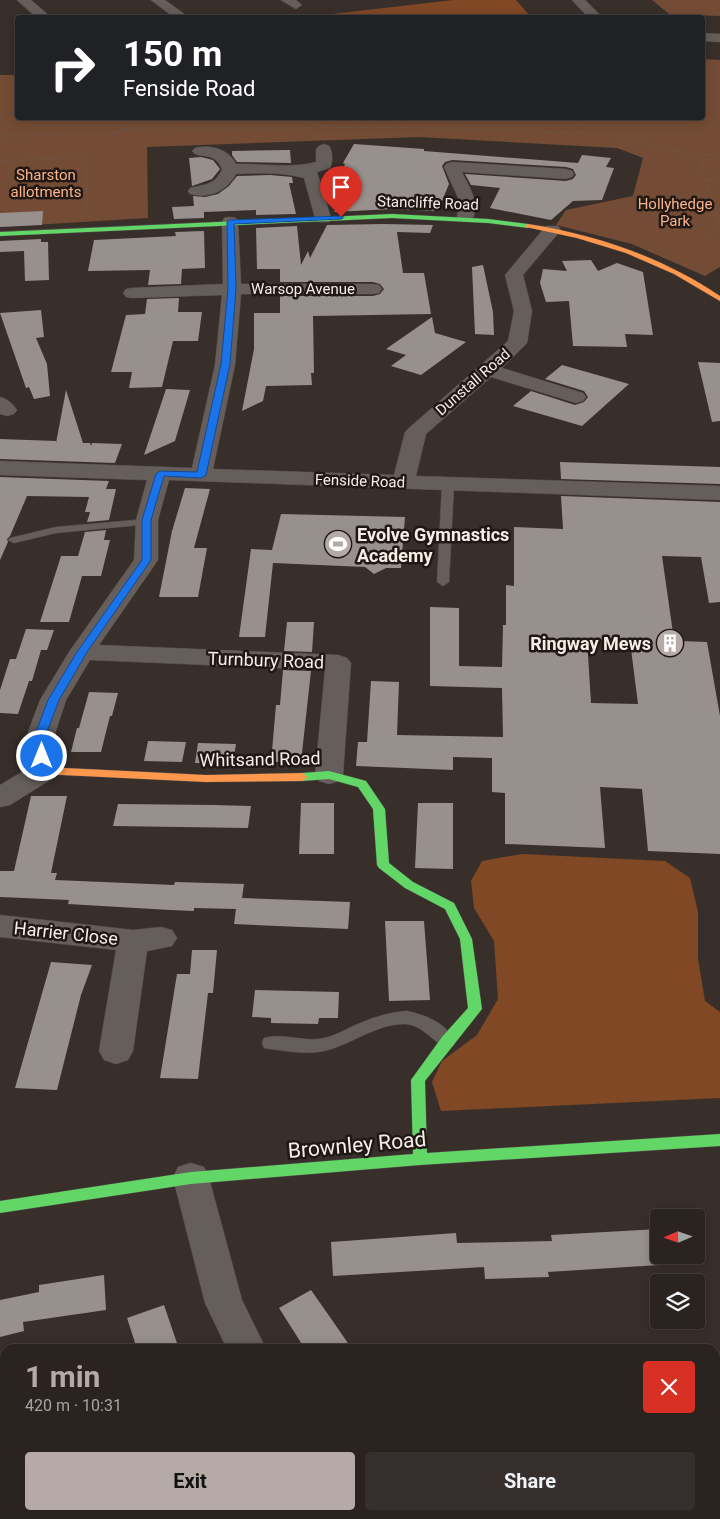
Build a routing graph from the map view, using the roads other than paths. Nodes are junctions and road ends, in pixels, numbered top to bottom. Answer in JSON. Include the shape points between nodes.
{"nodes":[{"id":1,"x":23,"y":0,"type":"edge"},
{"id":2,"x":157,"y":0,"type":"edge"},
{"id":3,"x":578,"y":0,"type":"edge"},
{"id":4,"x":42,"y":15,"type":"edge"},
{"id":5,"x":180,"y":15,"type":"edge"},
{"id":6,"x":594,"y":15,"type":"edge"},
{"id":7,"x":705,"y":37,"type":"edge"},
{"id":8,"x":720,"y":38,"type":"edge"},
{"id":9,"x":324,"y":149,"type":"dead end"},
{"id":10,"x":200,"y":151,"type":"dead end"},
{"id":11,"x":230,"y":169,"type":"junction"},
{"id":12,"x":300,"y":171,"type":"junction"},
{"id":13,"x":566,"y":174,"type":"dead end"},
{"id":14,"x":196,"y":191,"type":"dead end"},
{"id":15,"x":464,"y":217,"type":"junction"},
{"id":16,"x":323,"y":218,"type":"junction"},
{"id":17,"x":230,"y":222,"type":"junction"},
{"id":18,"x":552,"y":230,"type":"junction"},
{"id":19,"x":0,"y":234,"type":"edge"},
{"id":20,"x":232,"y":289,"type":"junction"},
{"id":21,"x":374,"y":289,"type":"dead end"},
{"id":22,"x":132,"y":293,"type":"dead end"},
{"id":23,"x":720,"y":299,"type":"edge"},
{"id":24,"x":488,"y":370,"type":"junction"},
{"id":25,"x":576,"y":397,"type":"dead end"},
{"id":26,"x":0,"y":468,"type":"edge"},
{"id":27,"x":160,"y":474,"type":"junction"},
{"id":28,"x":201,"y":475,"type":"junction"},
{"id":29,"x":403,"y":482,"type":"junction"},
{"id":30,"x":448,"y":484,"type":"junction"},
{"id":31,"x":720,"y":493,"type":"edge"},
{"id":32,"x":147,"y":522,"type":"junction"},
{"id":33,"x":14,"y":540,"type":"dead end"},
{"id":34,"x":443,"y":582,"type":"dead end"},
{"id":35,"x":82,"y":652,"type":"junction"},
{"id":36,"x":45,"y":771,"type":"junction"},
{"id":37,"x":329,"y":775,"type":"junction"},
{"id":38,"x":0,"y":798,"type":"edge"},
{"id":39,"x":0,"y":926,"type":"edge"},
{"id":40,"x":447,"y":1041,"type":"junction"},
{"id":41,"x":270,"y":1043,"type":"dead end"},
{"id":42,"x":116,"y":1051,"type":"dead end"},
{"id":43,"x":720,"y":1140,"type":"edge"},
{"id":44,"x":420,"y":1159,"type":"junction"},
{"id":45,"x":191,"y":1178,"type":"junction"},
{"id":46,"x":0,"y":1208,"type":"edge"},
{"id":47,"x":245,"y":1344,"type":"edge"}],
"edges":[{"from":1,"to":4,"type":"street"},
{"from":2,"to":5,"type":"street"},
{"from":3,"to":6,"type":"street"},
{"from":7,"to":8,"type":"street"},
{"from":9,"to":12,"type":"street","via":[[324,164]]},
{"from":10,"to":11,"type":"street","via":[[214,152],[225,158]]},
{"from":11,"to":12,"type":"street"},
{"from":11,"to":14,"type":"street","via":[[218,187]]},
{"from":12,"to":16,"type":"street","via":[[310,175]]},
{"from":13,"to":15,"type":"street","via":[[450,164],[466,200]]},
{"from":15,"to":16,"type":"street","name":"Stancliffe Road","via":[[392,215]]},
{"from":15,"to":18,"type":"street","name":"Stancliffe Road"},
{"from":16,"to":17,"type":"street","name":"Stancliffe Road"},
{"from":17,"to":19,"type":"street","name":"Stancliffe Road"},
{"from":17,"to":20,"type":"street"},
{"from":18,"to":23,"type":"street","name":"Stancliffe Road","via":[[600,242],[652,261],[705,287]]},
{"from":18,"to":24,"type":"street","name":"Dunstall Road","via":[[514,275],[524,311],[517,343]]},
{"from":20,"to":21,"type":"street","name":"Warsop Avenue"},
{"from":20,"to":22,"type":"street","name":"Warsop Avenue"},
{"from":20,"to":28,"type":"street","via":[[226,364]]},
{"from":24,"to":25,"type":"street"},
{"from":24,"to":29,"type":"street","name":"Dunstall Road","via":[[416,432]]},
{"from":26,"to":27,"type":"street","name":"Fenside Road"},
{"from":27,"to":28,"type":"street","name":"Fenside Road"},
{"from":27,"to":32,"type":"street"},
{"from":28,"to":29,"type":"street","name":"Fenside Road"},
{"from":29,"to":30,"type":"street","name":"Fenside Road"},
{"from":30,"to":31,"type":"street","name":"Fenside Road"},
{"from":30,"to":34,"type":"lane"},
{"from":32,"to":33,"type":"lane","via":[[56,530]]},
{"from":32,"to":35,"type":"street","via":[[146,560]]},
{"from":35,"to":36,"type":"street","via":[[53,700],[38,740]]},
{"from":35,"to":37,"type":"street","name":"Turnbury Road","via":[[338,663]]},
{"from":36,"to":37,"type":"street","name":"Whitsand Road","via":[[186,778],[260,779]]},
{"from":36,"to":38,"type":"street"},
{"from":37,"to":40,"type":"street","name":"Whitsand Road","via":[[362,784],[379,809],[383,864],[409,885],[450,906],[466,939],[475,1009]]},
{"from":39,"to":42,"type":"street","name":"Harrier Close","via":[[147,939]]},
{"from":40,"to":41,"type":"lane","via":[[419,1020],[401,1017],[322,1045]]},
{"from":40,"to":44,"type":"street","name":"Whitsand Road","via":[[418,1080]]},
{"from":43,"to":44,"type":"street","name":"Brownley Road"},
{"from":44,"to":45,"type":"street","name":"Brownley Road"},
{"from":45,"to":46,"type":"street","name":"Brownley Road"},
{"from":45,"to":47,"type":"street","via":[[224,1302]]}]}
